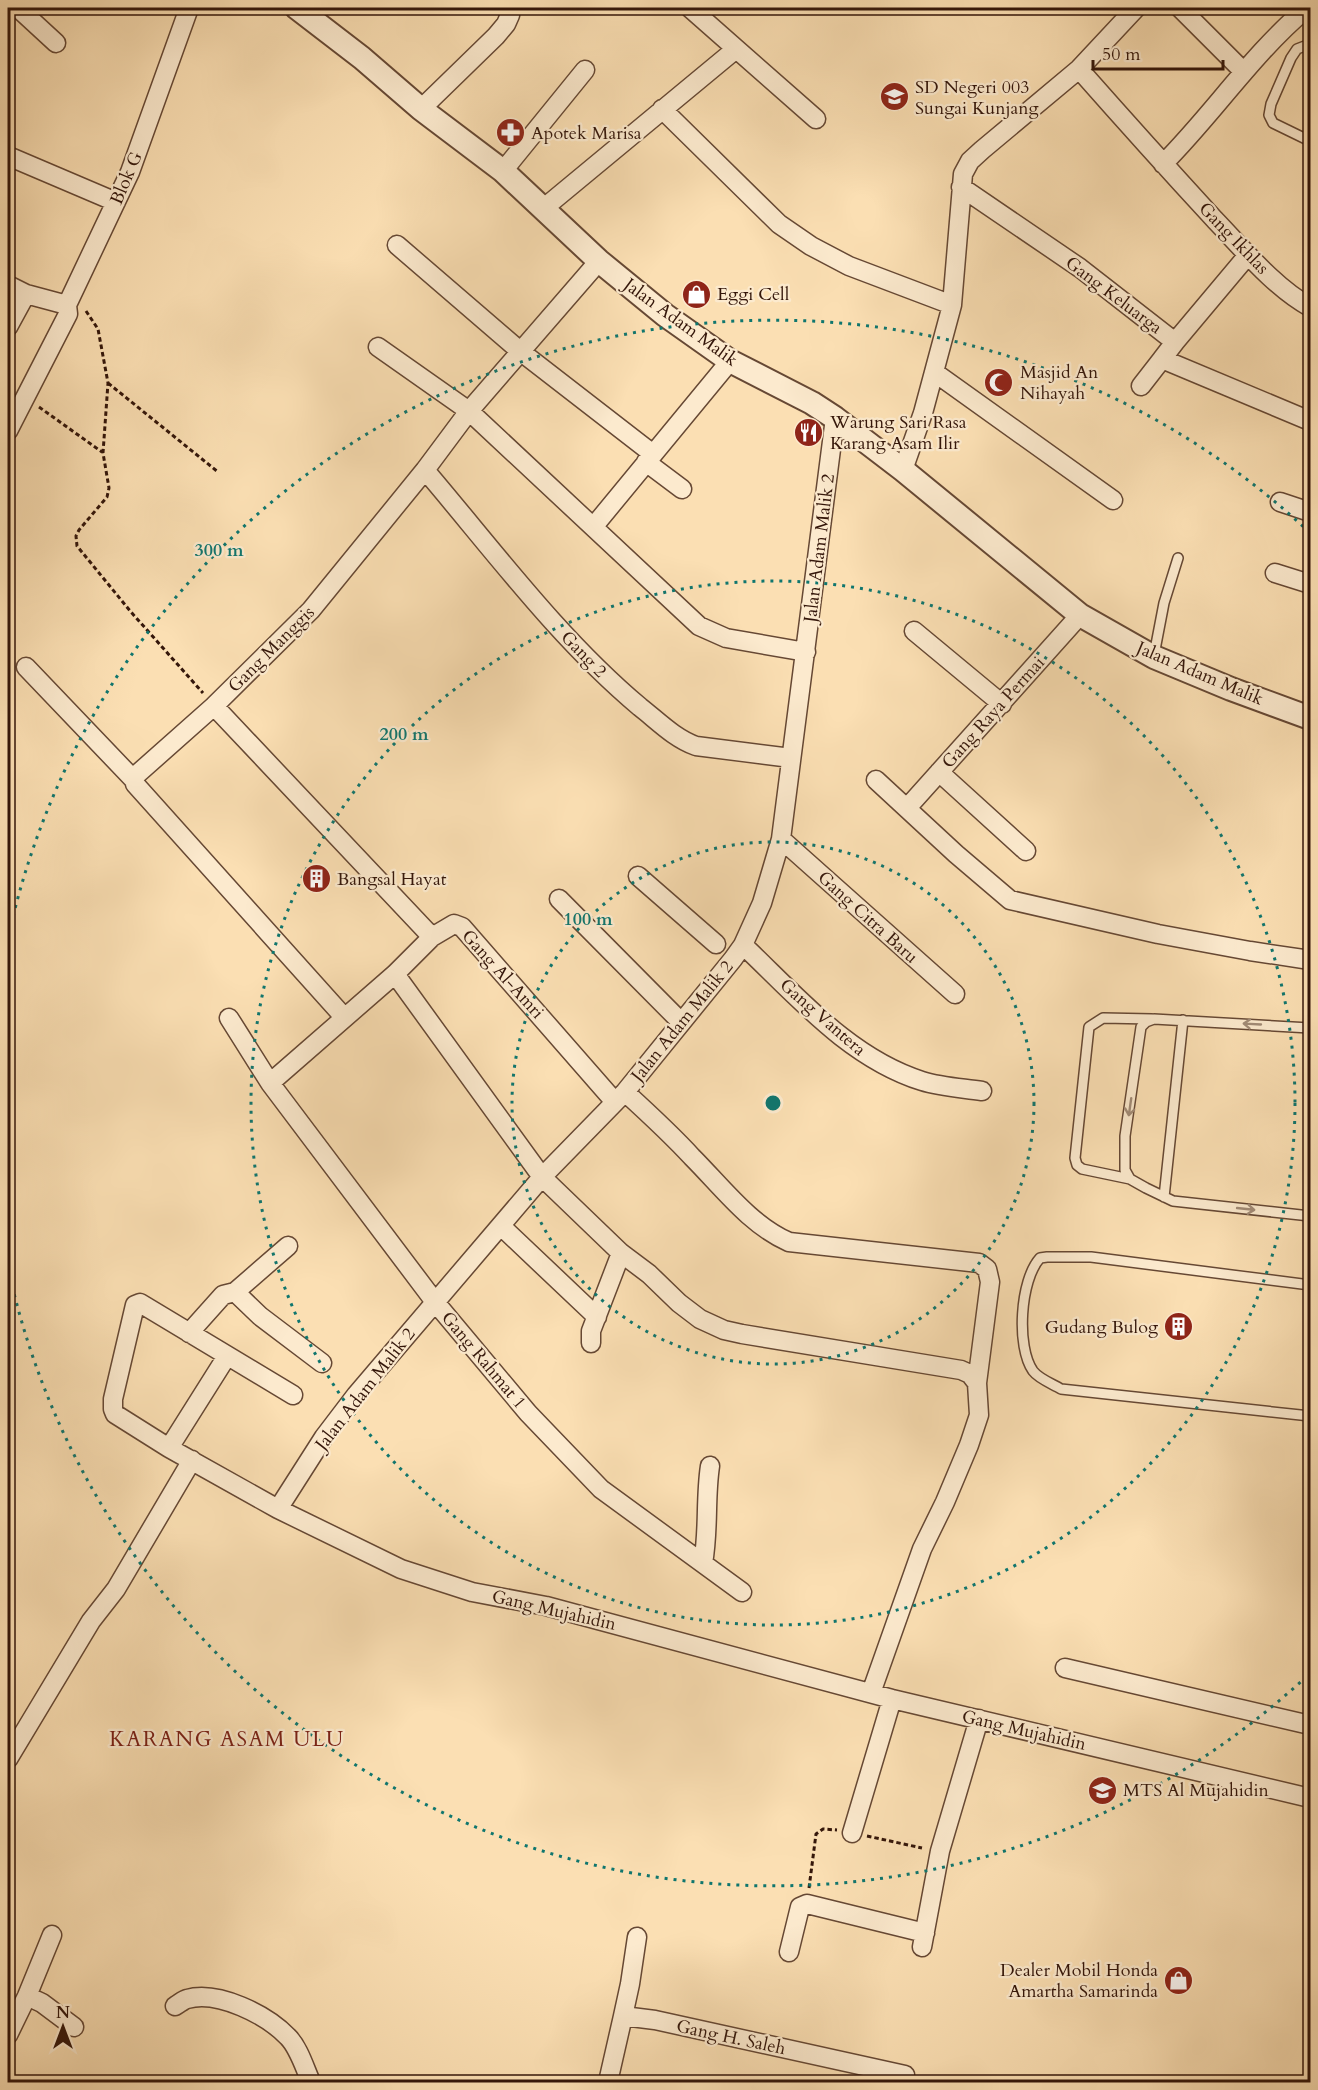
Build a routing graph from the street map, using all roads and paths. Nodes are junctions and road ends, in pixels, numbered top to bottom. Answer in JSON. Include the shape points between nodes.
{"nodes":[{"id":1,"x":18,"y":8,"type":"edge"},
{"id":2,"x":189,"y":8,"type":"edge"},
{"id":3,"x":297,"y":8,"type":"edge"},
{"id":4,"x":506,"y":8,"type":"edge"},
{"id":5,"x":690,"y":8,"type":"edge"},
{"id":6,"x":1136,"y":8,"type":"edge"},
{"id":7,"x":1180,"y":8,"type":"edge"},
{"id":8,"x":1301,"y":10,"type":"edge"},
{"id":9,"x":56,"y":43,"type":"dead end"},
{"id":10,"x":1311,"y":44,"type":"edge"},
{"id":11,"x":736,"y":49,"type":"junction"},
{"id":12,"x":1079,"y":69,"type":"junction"},
{"id":13,"x":585,"y":70,"type":"dead end"},
{"id":14,"x":1244,"y":72,"type":"junction"},
{"id":15,"x":422,"y":108,"type":"junction"},
{"id":16,"x":662,"y":109,"type":"junction"},
{"id":17,"x":816,"y":120,"type":"dead end"},
{"id":18,"x":1311,"y":141,"type":"edge"},
{"id":19,"x":8,"y":156,"type":"edge"},
{"id":20,"x":1163,"y":164,"type":"junction"},
{"id":21,"x":503,"y":171,"type":"junction"},
{"id":22,"x":961,"y":187,"type":"junction"},
{"id":23,"x":116,"y":202,"type":"junction"},
{"id":24,"x":544,"y":208,"type":"junction"},
{"id":25,"x":397,"y":245,"type":"dead end"},
{"id":26,"x":1248,"y":255,"type":"junction"},
{"id":27,"x":599,"y":261,"type":"junction"},
{"id":28,"x":8,"y":285,"type":"edge"},
{"id":29,"x":26,"y":294,"type":"junction"},
{"id":30,"x":69,"y":302,"type":"junction"},
{"id":31,"x":952,"y":305,"type":"junction"},
{"id":32,"x":1311,"y":307,"type":"edge"},
{"id":33,"x":8,"y":327,"type":"edge"},
{"id":34,"x":1176,"y":342,"type":"junction"},
{"id":35,"x":378,"y":347,"type":"dead end"},
{"id":36,"x":520,"y":351,"type":"junction"},
{"id":37,"x":1162,"y":359,"type":"junction"},
{"id":38,"x":730,"y":361,"type":"junction"},
{"id":39,"x":934,"y":372,"type":"junction"},
{"id":40,"x":108,"y":382,"type":"junction"},
{"id":41,"x":1142,"y":386,"type":"dead end"},
{"id":42,"x":26,"y":397,"type":"junction"},
{"id":43,"x":469,"y":411,"type":"junction"},
{"id":44,"x":834,"y":418,"type":"junction"},
{"id":45,"x":1311,"y":421,"type":"edge"},
{"id":46,"x":8,"y":431,"type":"edge"},
{"id":47,"x":103,"y":453,"type":"junction"},
{"id":48,"x":650,"y":458,"type":"junction"},
{"id":49,"x":425,"y":470,"type":"junction"},
{"id":50,"x":903,"y":470,"type":"junction"},
{"id":51,"x":218,"y":472,"type":"dead end"},
{"id":52,"x":682,"y":489,"type":"dead end"},
{"id":53,"x":1113,"y":500,"type":"dead end"},
{"id":54,"x":1280,"y":502,"type":"dead end"},
{"id":55,"x":1311,"y":512,"type":"edge"},
{"id":56,"x":594,"y":526,"type":"junction"},
{"id":57,"x":1178,"y":558,"type":"dead end"},
{"id":58,"x":1275,"y":573,"type":"dead end"},
{"id":59,"x":1311,"y":584,"type":"edge"},
{"id":60,"x":1080,"y":615,"type":"junction"},
{"id":61,"x":914,"y":631,"type":"dead end"},
{"id":62,"x":806,"y":652,"type":"junction"},
{"id":63,"x":1154,"y":657,"type":"junction"},
{"id":64,"x":26,"y":667,"type":"dead end"},
{"id":65,"x":1002,"y":704,"type":"junction"},
{"id":66,"x":214,"y":706,"type":"junction"},
{"id":67,"x":1311,"y":718,"type":"edge"},
{"id":68,"x":792,"y":758,"type":"junction"},
{"id":69,"x":939,"y":772,"type":"junction"},
{"id":70,"x":134,"y":780,"type":"junction"},
{"id":71,"x":876,"y":780,"type":"dead end"},
{"id":72,"x":907,"y":808,"type":"junction"},
{"id":73,"x":781,"y":839,"type":"junction"},
{"id":74,"x":1026,"y":851,"type":"dead end"},
{"id":75,"x":638,"y":876,"type":"dead end"},
{"id":76,"x":559,"y":899,"type":"dead end"},
{"id":77,"x":432,"y":937,"type":"junction"},
{"id":78,"x":728,"y":949,"type":"junction"},
{"id":79,"x":1311,"y":960,"type":"edge"},
{"id":80,"x":395,"y":974,"type":"junction"},
{"id":81,"x":956,"y":994,"type":"dead end"},
{"id":82,"x":344,"y":1017,"type":"junction"},
{"id":83,"x":229,"y":1018,"type":"dead end"},
{"id":84,"x":1154,"y":1019,"type":"junction"},
{"id":85,"x":1183,"y":1020,"type":"junction"},
{"id":86,"x":681,"y":1022,"type":"junction"},
{"id":87,"x":1311,"y":1028,"type":"edge"},
{"id":88,"x":270,"y":1083,"type":"junction"},
{"id":89,"x":982,"y":1091,"type":"dead end"},
{"id":90,"x":620,"y":1097,"type":"junction"},
{"id":91,"x":542,"y":1177,"type":"junction"},
{"id":92,"x":1130,"y":1179,"type":"junction"},
{"id":93,"x":1164,"y":1197,"type":"junction"},
{"id":94,"x":1311,"y":1216,"type":"edge"},
{"id":95,"x":501,"y":1226,"type":"junction"},
{"id":96,"x":288,"y":1246,"type":"dead end"},
{"id":97,"x":621,"y":1253,"type":"junction"},
{"id":98,"x":1311,"y":1285,"type":"edge"},
{"id":99,"x":235,"y":1292,"type":"junction"},
{"id":100,"x":435,"y":1302,"type":"junction"},
{"id":101,"x":597,"y":1317,"type":"junction"},
{"id":102,"x":189,"y":1333,"type":"junction"},
{"id":103,"x":591,"y":1344,"type":"dead end"},
{"id":104,"x":227,"y":1356,"type":"junction"},
{"id":105,"x":322,"y":1363,"type":"dead end"},
{"id":106,"x":977,"y":1383,"type":"junction"},
{"id":107,"x":293,"y":1395,"type":"dead end"},
{"id":108,"x":1311,"y":1416,"type":"edge"},
{"id":109,"x":169,"y":1448,"type":"junction"},
{"id":110,"x":192,"y":1460,"type":"junction"},
{"id":111,"x":710,"y":1466,"type":"dead end"},
{"id":112,"x":278,"y":1509,"type":"junction"},
{"id":113,"x":703,"y":1563,"type":"junction"},
{"id":114,"x":742,"y":1592,"type":"dead end"},
{"id":115,"x":1065,"y":1668,"type":"dead end"},
{"id":116,"x":871,"y":1694,"type":"junction"},
{"id":117,"x":892,"y":1699,"type":"junction"},
{"id":118,"x":979,"y":1719,"type":"junction"},
{"id":119,"x":1311,"y":1725,"type":"edge"},
{"id":120,"x":8,"y":1759,"type":"edge"},
{"id":121,"x":1311,"y":1798,"type":"edge"},
{"id":122,"x":852,"y":1833,"type":"dead end"},
{"id":123,"x":52,"y":1935,"type":"dead end"},
{"id":124,"x":638,"y":1937,"type":"dead end"},
{"id":125,"x":789,"y":1952,"type":"dead end"},
{"id":126,"x":27,"y":1996,"type":"junction"},
{"id":127,"x":175,"y":2006,"type":"dead end"},
{"id":128,"x":623,"y":2016,"type":"junction"},
{"id":129,"x":74,"y":2027,"type":"dead end"},
{"id":130,"x":8,"y":2035,"type":"edge"},
{"id":131,"x":905,"y":2075,"type":"dead end"},
{"id":132,"x":311,"y":2082,"type":"edge"},
{"id":133,"x":608,"y":2082,"type":"edge"}],
"edges":[{"from":1,"to":9,"type":"street"},
{"from":2,"to":23,"type":"street","name":"Blok G"},
{"from":3,"to":15,"type":"street","name":"Jalan Adam Malik"},
{"from":4,"to":15,"type":"street","via":[[510,15],[496,36]]},
{"from":5,"to":11,"type":"street"},
{"from":6,"to":12,"type":"street"},
{"from":7,"to":14,"type":"street"},
{"from":8,"to":14,"type":"street"},
{"from":10,"to":18,"type":"lane","via":[[1297,49],[1291,58],[1269,115],[1273,123]]},
{"from":11,"to":16,"type":"street"},
{"from":11,"to":17,"type":"street"},
{"from":12,"to":20,"type":"street","name":"Gang Ikhlas"},
{"from":12,"to":22,"type":"street","via":[[970,161]]},
{"from":13,"to":21,"type":"street"},
{"from":14,"to":20,"type":"street"},
{"from":15,"to":21,"type":"street","name":"Jalan Adam Malik"},
{"from":16,"to":24,"type":"street"},
{"from":16,"to":31,"type":"street","via":[[787,230],[849,266]]},
{"from":19,"to":23,"type":"street"},
{"from":20,"to":26,"type":"street","name":"Gang Ikhlas"},
{"from":21,"to":24,"type":"street","name":"Jalan Adam Malik"},
{"from":22,"to":31,"type":"street"},
{"from":22,"to":34,"type":"street","name":"Gang Keluarga","via":[[1080,268]]},
{"from":23,"to":30,"type":"street","name":"Blok G"},
{"from":24,"to":27,"type":"street","name":"Jalan Adam Malik"},
{"from":25,"to":36,"type":"street"},
{"from":26,"to":32,"type":"street","name":"Gang Ikhlas"},
{"from":26,"to":34,"type":"street"},
{"from":27,"to":36,"type":"street","name":"Gang Manggis"},
{"from":27,"to":38,"type":"street","name":"Jalan Adam Malik"},
{"from":28,"to":29,"type":"street"},
{"from":29,"to":30,"type":"street"},
{"from":29,"to":33,"type":"street"},
{"from":30,"to":40,"type":"path","via":[[85,309],[98,329]]},
{"from":30,"to":42,"type":"street","name":"Blok G","via":[[68,314]]},
{"from":31,"to":39,"type":"street"},
{"from":34,"to":37,"type":"street","name":"Gang Keluarga"},
{"from":35,"to":43,"type":"street"},
{"from":36,"to":43,"type":"street","name":"Gang Manggis"},
{"from":36,"to":48,"type":"street"},
{"from":37,"to":41,"type":"street"},
{"from":37,"to":45,"type":"street","name":"Gang Keluarga"},
{"from":38,"to":44,"type":"street","name":"Jalan Adam Malik"},
{"from":38,"to":48,"type":"street"},
{"from":39,"to":50,"type":"street"},
{"from":39,"to":53,"type":"street"},
{"from":40,"to":47,"type":"path"},
{"from":40,"to":51,"type":"path"},
{"from":42,"to":46,"type":"street","name":"Blok G"},
{"from":42,"to":47,"type":"path"},
{"from":43,"to":49,"type":"street","name":"Gang Manggis"},
{"from":43,"to":56,"type":"street"},
{"from":44,"to":50,"type":"street","name":"Jalan Adam Malik"},
{"from":44,"to":62,"type":"street","name":"Jalan Adam Malik 2"},
{"from":47,"to":66,"type":"path","via":[[109,493],[79,530],[77,546]]},
{"from":48,"to":52,"type":"street"},
{"from":48,"to":56,"type":"street"},
{"from":49,"to":66,"type":"street","name":"Gang Manggis","via":[[311,610]]},
{"from":49,"to":68,"type":"street","name":"Gang 2","via":[[578,651],[670,732],[696,746]]},
{"from":50,"to":60,"type":"street","name":"Jalan Adam Malik"},
{"from":54,"to":55,"type":"street"},
{"from":56,"to":62,"type":"street","via":[[699,626],[726,638]]},
{"from":57,"to":63,"type":"lane","via":[[1164,603]]},
{"from":58,"to":59,"type":"street"},
{"from":60,"to":63,"type":"street","name":"Jalan Adam Malik"},
{"from":60,"to":65,"type":"street","name":"Gang Raya Permai"},
{"from":61,"to":65,"type":"street"},
{"from":62,"to":68,"type":"street","name":"Jalan Adam Malik 2"},
{"from":63,"to":67,"type":"street","name":"Jalan Adam Malik"},
{"from":64,"to":70,"type":"street"},
{"from":65,"to":69,"type":"street","name":"Gang Raya Permai"},
{"from":66,"to":70,"type":"street","name":"Gang Manggis","via":[[135,774]]},
{"from":66,"to":77,"type":"street"},
{"from":68,"to":73,"type":"street","name":"Jalan Adam Malik 2"},
{"from":69,"to":72,"type":"street","name":"Gang Raya Permai"},
{"from":69,"to":74,"type":"street"},
{"from":70,"to":82,"type":"street"},
{"from":71,"to":72,"type":"street"},
{"from":72,"to":79,"type":"street","via":[[1010,900],[1158,934]]},
{"from":73,"to":78,"type":"street","name":"Jalan Adam Malik 2","via":[[762,903]]},
{"from":73,"to":81,"type":"street","name":"Gang Citra Baru"},
{"from":75,"to":78,"type":"street","name":"Gang Vantera"},
{"from":76,"to":86,"type":"street"},
{"from":77,"to":80,"type":"street","name":"Gang Al-Amri"},
{"from":77,"to":90,"type":"street","name":"Gang Al-Amri","via":[[454,924],[462,927]]},
{"from":78,"to":86,"type":"street","name":"Jalan Adam Malik 2"},
{"from":78,"to":89,"type":"street","name":"Gang Vantera","via":[[873,1059],[921,1081]]},
{"from":80,"to":82,"type":"street","name":"Gang Al-Amri"},
{"from":80,"to":91,"type":"street"},
{"from":82,"to":88,"type":"street","name":"Gang Al-Amri"},
{"from":83,"to":88,"type":"street","name":"Gang Rahmat 1"},
{"from":84,"to":85,"type":"lane"},
{"from":84,"to":92,"type":"lane","one_way":true,"via":[[1142,1027],[1125,1136],[1125,1170]]},
{"from":84,"to":92,"type":"lane","via":[[1103,1018],[1089,1027],[1077,1165]]},
{"from":87,"to":85,"type":"lane","one_way":true},
{"from":85,"to":93,"type":"lane"},
{"from":86,"to":90,"type":"street","name":"Jalan Adam Malik 2"},
{"from":88,"to":100,"type":"street","name":"Gang Rahmat 1"},
{"from":90,"to":91,"type":"street","name":"Jalan Adam Malik 2"},
{"from":90,"to":106,"type":"street","via":[[680,1144],[772,1235],[789,1242],[979,1263],[987,1269],[990,1282]]},
{"from":91,"to":95,"type":"street","name":"Jalan Adam Malik 2"},
{"from":91,"to":97,"type":"street"},
{"from":92,"to":93,"type":"lane"},
{"from":93,"to":94,"type":"lane","one_way":true},
{"from":95,"to":100,"type":"street","name":"Jalan Adam Malik 2"},
{"from":95,"to":101,"type":"street"},
{"from":96,"to":99,"type":"street"},
{"from":97,"to":101,"type":"street"},
{"from":97,"to":106,"type":"street","via":[[686,1309],[724,1330],[961,1370]]},
{"from":98,"to":108,"type":"lane","via":[[1091,1257],[1040,1258],[1031,1271],[1024,1300],[1023,1337],[1026,1360],[1035,1374],[1061,1389]]},
{"from":99,"to":102,"type":"street","via":[[223,1295]]},
{"from":99,"to":105,"type":"street"},
{"from":100,"to":112,"type":"street","name":"Jalan Adam Malik 2","via":[[324,1437]]},
{"from":100,"to":113,"type":"street","name":"Gang Rahmat 1","via":[[528,1413],[601,1489]]},
{"from":101,"to":103,"type":"street"},
{"from":102,"to":104,"type":"street","name":"Gang Mujahidin"},
{"from":102,"to":109,"type":"street","name":"Gang Mujahidin","via":[[140,1303],[135,1305],[113,1399],[115,1414]]},
{"from":104,"to":107,"type":"street","name":"Gang Mujahidin"},
{"from":104,"to":109,"type":"street"},
{"from":106,"to":116,"type":"street","via":[[979,1414],[969,1444],[922,1549]]},
{"from":109,"to":110,"type":"street","name":"Gang Mujahidin"},
{"from":110,"to":112,"type":"street","name":"Gang Mujahidin"},
{"from":110,"to":120,"type":"street","via":[[125,1575],[91,1621]]},
{"from":111,"to":113,"type":"street"},
{"from":112,"to":116,"type":"street","name":"Gang Mujahidin","via":[[401,1569],[472,1592],[546,1606]]},
{"from":113,"to":114,"type":"street","name":"Gang Rahmat 1"},
{"from":115,"to":119,"type":"street"},
{"from":116,"to":117,"type":"street","name":"Gang Mujahidin"},
{"from":117,"to":118,"type":"street","name":"Gang Mujahidin"},
{"from":117,"to":122,"type":"street"},
{"from":118,"to":121,"type":"street","name":"Gang Mujahidin"},
{"from":118,"to":125,"type":"street","via":[[940,1851],[923,1940],[807,1904],[800,1906]]},
{"from":123,"to":126,"type":"street"},
{"from":124,"to":128,"type":"street"},
{"from":126,"to":129,"type":"street"},
{"from":126,"to":130,"type":"street"},
{"from":127,"to":132,"type":"street","via":[[186,1999],[202,1998],[234,2003],[261,2016],[290,2038]]},
{"from":128,"to":131,"type":"street","name":"Gang H. Saleh"},
{"from":128,"to":133,"type":"street"}]}
